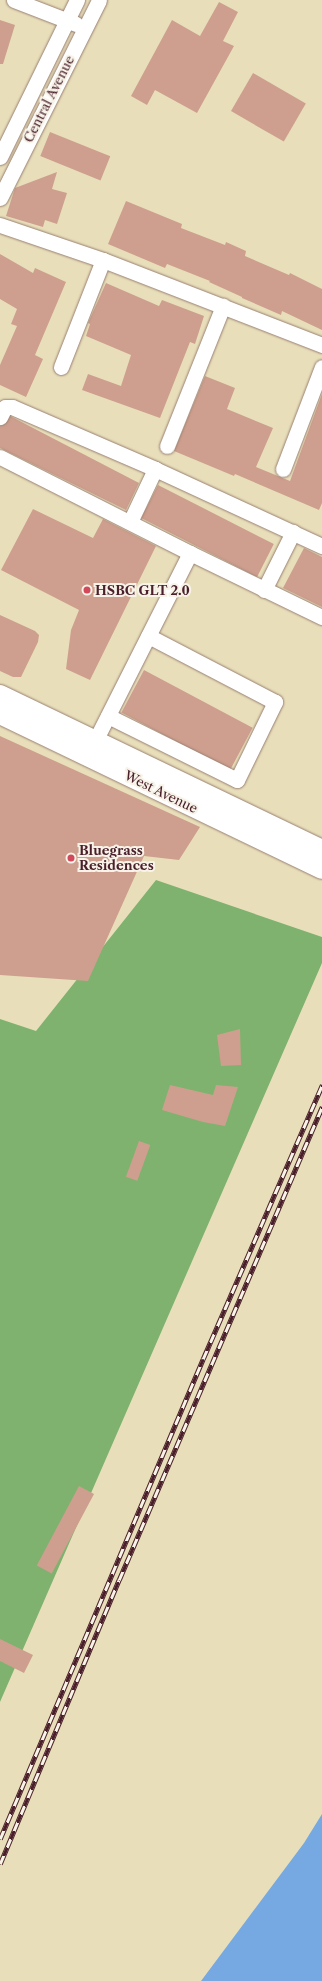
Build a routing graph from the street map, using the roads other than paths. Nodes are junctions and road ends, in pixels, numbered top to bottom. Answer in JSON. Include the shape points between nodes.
{"nodes":[{"id":1,"x":14,"y":0,"type":"edge"},
{"id":2,"x":77,"y":0,"type":"edge"},
{"id":3,"x":99,"y":0,"type":"edge"},
{"id":4,"x":67,"y":20,"type":"junction"},
{"id":5,"x":85,"y":28,"type":"junction"},
{"id":6,"x":0,"y":157,"type":"edge"},
{"id":7,"x":0,"y":198,"type":"edge"},
{"id":8,"x":0,"y":225,"type":"edge"},
{"id":9,"x":103,"y":260,"type":"junction"},
{"id":10,"x":223,"y":306,"type":"junction"},
{"id":11,"x":322,"y":345,"type":"edge"},
{"id":12,"x":61,"y":367,"type":"dead end"},
{"id":13,"x":322,"y":367,"type":"edge"},
{"id":14,"x":0,"y":417,"type":"edge"},
{"id":15,"x":167,"y":446,"type":"dead end"},
{"id":16,"x":0,"y":457,"type":"edge"},
{"id":17,"x":283,"y":468,"type":"dead end"},
{"id":18,"x":155,"y":469,"type":"junction"},
{"id":19,"x":130,"y":522,"type":"junction"},
{"id":20,"x":292,"y":532,"type":"junction"},
{"id":21,"x":322,"y":546,"type":"edge"},
{"id":22,"x":190,"y":553,"type":"junction"},
{"id":23,"x":264,"y":590,"type":"junction"},
{"id":24,"x":322,"y":617,"type":"edge"},
{"id":25,"x":148,"y":636,"type":"junction"},
{"id":26,"x":0,"y":694,"type":"edge"},
{"id":27,"x":0,"y":714,"type":"edge"},
{"id":28,"x":108,"y":716,"type":"junction"},
{"id":29,"x":91,"y":748,"type":"junction"},
{"id":30,"x":322,"y":850,"type":"edge"},
{"id":31,"x":322,"y":869,"type":"edge"}],
"edges":[{"from":1,"to":4,"type":"street"},
{"from":2,"to":4,"type":"street","name":"Central Avenue"},
{"from":3,"to":5,"type":"street","name":"Central Avenue"},
{"from":4,"to":5,"type":"street"},
{"from":4,"to":6,"type":"street","name":"Central Avenue"},
{"from":5,"to":7,"type":"street","name":"Central Avenue"},
{"from":8,"to":9,"type":"street"},
{"from":9,"to":10,"type":"street"},
{"from":9,"to":12,"type":"street"},
{"from":10,"to":11,"type":"street"},
{"from":10,"to":15,"type":"street"},
{"from":13,"to":17,"type":"street"},
{"from":14,"to":18,"type":"street","via":[[6,406],[12,407]]},
{"from":16,"to":19,"type":"street"},
{"from":18,"to":19,"type":"street"},
{"from":18,"to":20,"type":"street"},
{"from":19,"to":22,"type":"street"},
{"from":20,"to":21,"type":"street"},
{"from":20,"to":23,"type":"street"},
{"from":22,"to":23,"type":"street"},
{"from":22,"to":25,"type":"street"},
{"from":23,"to":24,"type":"street"},
{"from":25,"to":28,"type":"street"},
{"from":25,"to":28,"type":"street","via":[[275,702],[237,780]]},
{"from":26,"to":29,"type":"main road","name":"West Avenue"},
{"from":27,"to":29,"type":"main road","name":"West Avenue"},
{"from":28,"to":29,"type":"street"},
{"from":29,"to":30,"type":"main road","name":"West Avenue"},
{"from":29,"to":31,"type":"main road","name":"West Avenue"}]}
